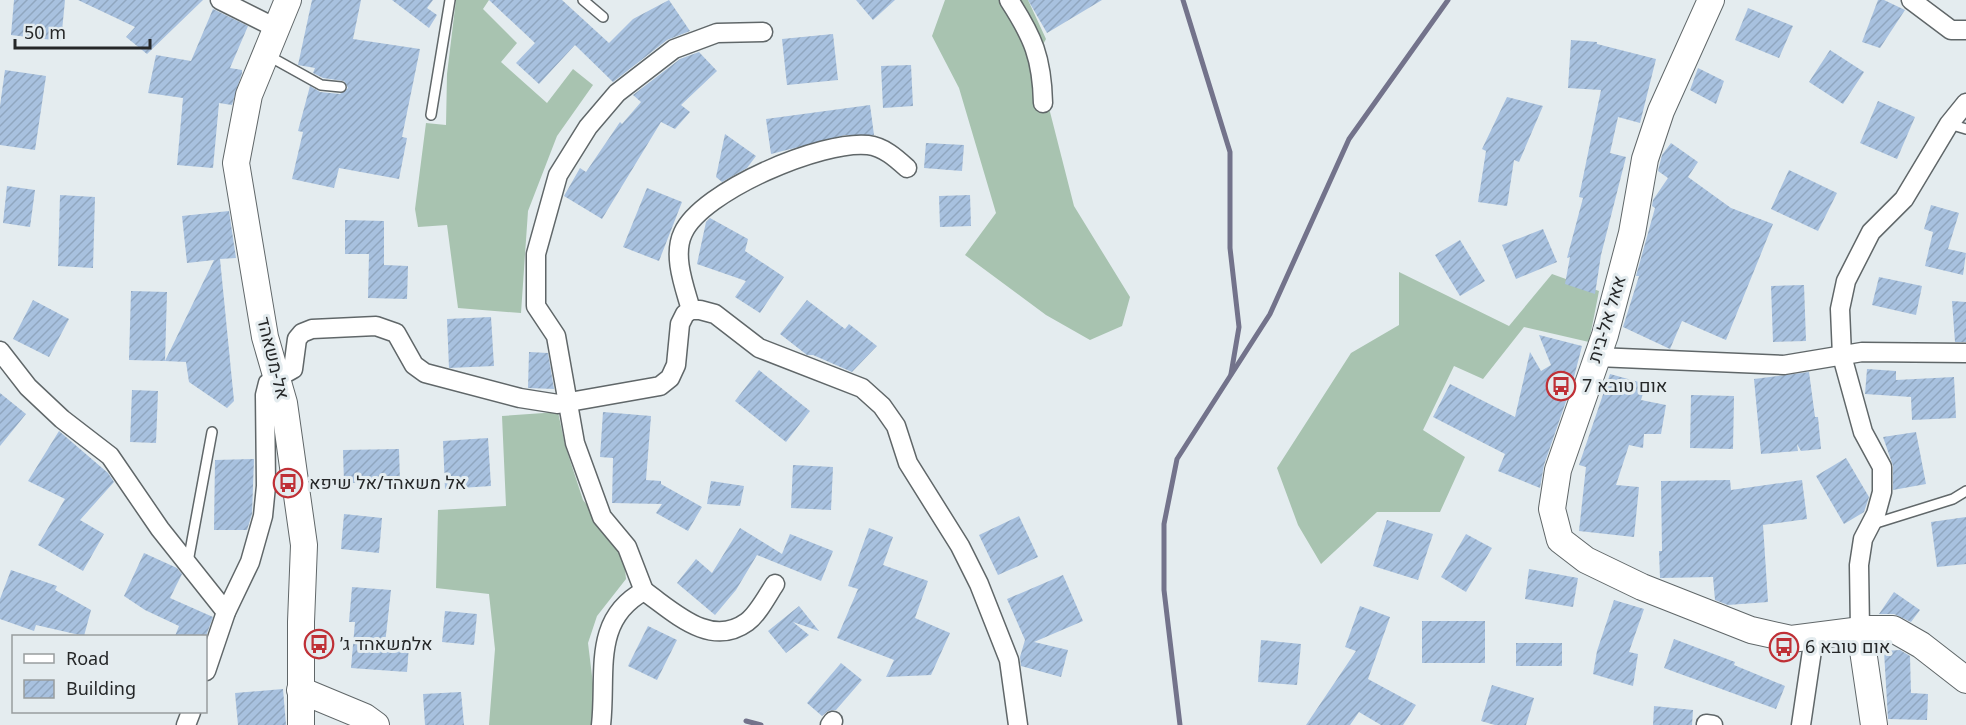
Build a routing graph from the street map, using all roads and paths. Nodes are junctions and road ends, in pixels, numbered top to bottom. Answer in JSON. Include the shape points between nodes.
{"nodes":[{"id":1,"x":220,"y":0,"type":"edge"},
{"id":2,"x":288,"y":0,"type":"edge"},
{"id":3,"x":450,"y":0,"type":"edge"},
{"id":4,"x":583,"y":0,"type":"edge"},
{"id":5,"x":1009,"y":0,"type":"edge"},
{"id":6,"x":1711,"y":0,"type":"edge"},
{"id":7,"x":1911,"y":0,"type":"edge"},
{"id":8,"x":603,"y":17,"type":"dead end"},
{"id":9,"x":278,"y":29,"type":"junction"},
{"id":10,"x":1966,"y":30,"type":"edge"},
{"id":11,"x":763,"y":32,"type":"dead end"},
{"id":12,"x":267,"y":55,"type":"junction"},
{"id":13,"x":341,"y":87,"type":"dead end"},
{"id":14,"x":1043,"y":103,"type":"dead end"},
{"id":15,"x":1966,"y":103,"type":"edge"},
{"id":16,"x":431,"y":115,"type":"dead end"},
{"id":17,"x":1957,"y":126,"type":"edge"},
{"id":18,"x":907,"y":168,"type":"dead end"},
{"id":19,"x":691,"y":310,"type":"junction"},
{"id":20,"x":0,"y":351,"type":"edge"},
{"id":21,"x":1966,"y":353,"type":"edge"},
{"id":22,"x":1842,"y":356,"type":"junction"},
{"id":23,"x":1597,"y":357,"type":"junction"},
{"id":24,"x":276,"y":378,"type":"junction"},
{"id":25,"x":568,"y":403,"type":"junction"},
{"id":26,"x":212,"y":432,"type":"dead end"},
{"id":27,"x":1966,"y":491,"type":"edge"},
{"id":28,"x":1870,"y":525,"type":"junction"},
{"id":29,"x":187,"y":564,"type":"junction"},
{"id":30,"x":775,"y":585,"type":"dead end"},
{"id":31,"x":644,"y":591,"type":"junction"},
{"id":32,"x":226,"y":612,"type":"junction"},
{"id":33,"x":1860,"y":630,"type":"junction"},
{"id":34,"x":1814,"y":637,"type":"junction"},
{"id":35,"x":207,"y":668,"type":"edge"},
{"id":36,"x":1966,"y":680,"type":"edge"},
{"id":37,"x":300,"y":690,"type":"junction"},
{"id":38,"x":301,"y":725,"type":"edge"},
{"id":39,"x":376,"y":725,"type":"edge"},
{"id":40,"x":601,"y":725,"type":"edge"},
{"id":41,"x":1018,"y":725,"type":"edge"},
{"id":42,"x":1801,"y":725,"type":"edge"},
{"id":43,"x":1874,"y":725,"type":"edge"}],
"edges":[{"from":1,"to":9,"type":"street"},
{"from":2,"to":9,"type":"street","name":"אל-משאהד"},
{"from":3,"to":16,"type":"lane"},
{"from":4,"to":8,"type":"lane"},
{"from":5,"to":14,"type":"street","via":[[1040,60]]},
{"from":6,"to":23,"type":"street","name":"אאל אל-בית","via":[[1665,101],[1646,159],[1632,233]]},
{"from":7,"to":10,"type":"street","via":[[1951,30]]},
{"from":9,"to":12,"type":"street","name":"אל-משאהד"},
{"from":11,"to":25,"type":"street","via":[[717,33],[674,49],[617,93],[588,127],[558,175],[536,254],[536,306],[555,336]]},
{"from":12,"to":13,"type":"lane","via":[[321,85]]},
{"from":12,"to":24,"type":"street","name":"אל-משאהד","via":[[249,95],[236,163],[265,337]]},
{"from":15,"to":17,"type":"street"},
{"from":17,"to":22,"type":"street","via":[[1904,199],[1871,232],[1855,261],[1840,309]]},
{"from":18,"to":19,"type":"street","via":[[892,154],[869,145],[837,147],[786,162],[713,200],[691,220],[682,235],[679,252]]},
{"from":19,"to":25,"type":"street","via":[[680,324],[676,365],[670,378],[660,386]]},
{"from":19,"to":41,"type":"street","via":[[715,314],[759,348],[862,388],[882,405],[896,426],[908,463],[979,584],[1009,660]]},
{"from":20,"to":29,"type":"street","via":[[28,387],[110,456]]},
{"from":21,"to":22,"type":"street","via":[[1862,352]]},
{"from":22,"to":23,"type":"street","via":[[1784,365]]},
{"from":22,"to":28,"type":"street","via":[[1863,432],[1882,467],[1882,492]]},
{"from":23,"to":34,"type":"street","name":"אאל אל-בית","via":[[1558,470],[1552,509],[1560,540],[1586,560],[1642,587],[1751,630],[1791,639]]},
{"from":24,"to":25,"type":"street","via":[[293,369],[297,339],[302,333],[312,329],[376,326],[396,333],[414,365],[425,373],[520,398]]},
{"from":24,"to":32,"type":"street","via":[[268,383],[265,395],[263,516],[250,562]]},
{"from":24,"to":37,"type":"street","name":"אל-משאהד","via":[[295,463],[304,545]]},
{"from":25,"to":31,"type":"street","via":[[575,443],[602,517],[627,547]]},
{"from":26,"to":29,"type":"lane"},
{"from":27,"to":28,"type":"lane","via":[[1953,499]]},
{"from":28,"to":33,"type":"street","via":[[1863,539],[1859,565]]},
{"from":29,"to":32,"type":"street"},
{"from":30,"to":31,"type":"street","via":[[748,621],[727,631],[708,632]]},
{"from":31,"to":40,"type":"street","via":[[626,600],[616,612],[604,643]]},
{"from":32,"to":35,"type":"street"},
{"from":33,"to":34,"type":"street","name":"אאל אל-בית"},
{"from":33,"to":36,"type":"street","name":"אאל אל-בית","via":[[1893,629],[1907,635]]},
{"from":33,"to":43,"type":"street"},
{"from":34,"to":42,"type":"street"},
{"from":37,"to":38,"type":"street","name":"אל-משאהד"},
{"from":37,"to":39,"type":"street"}]}
